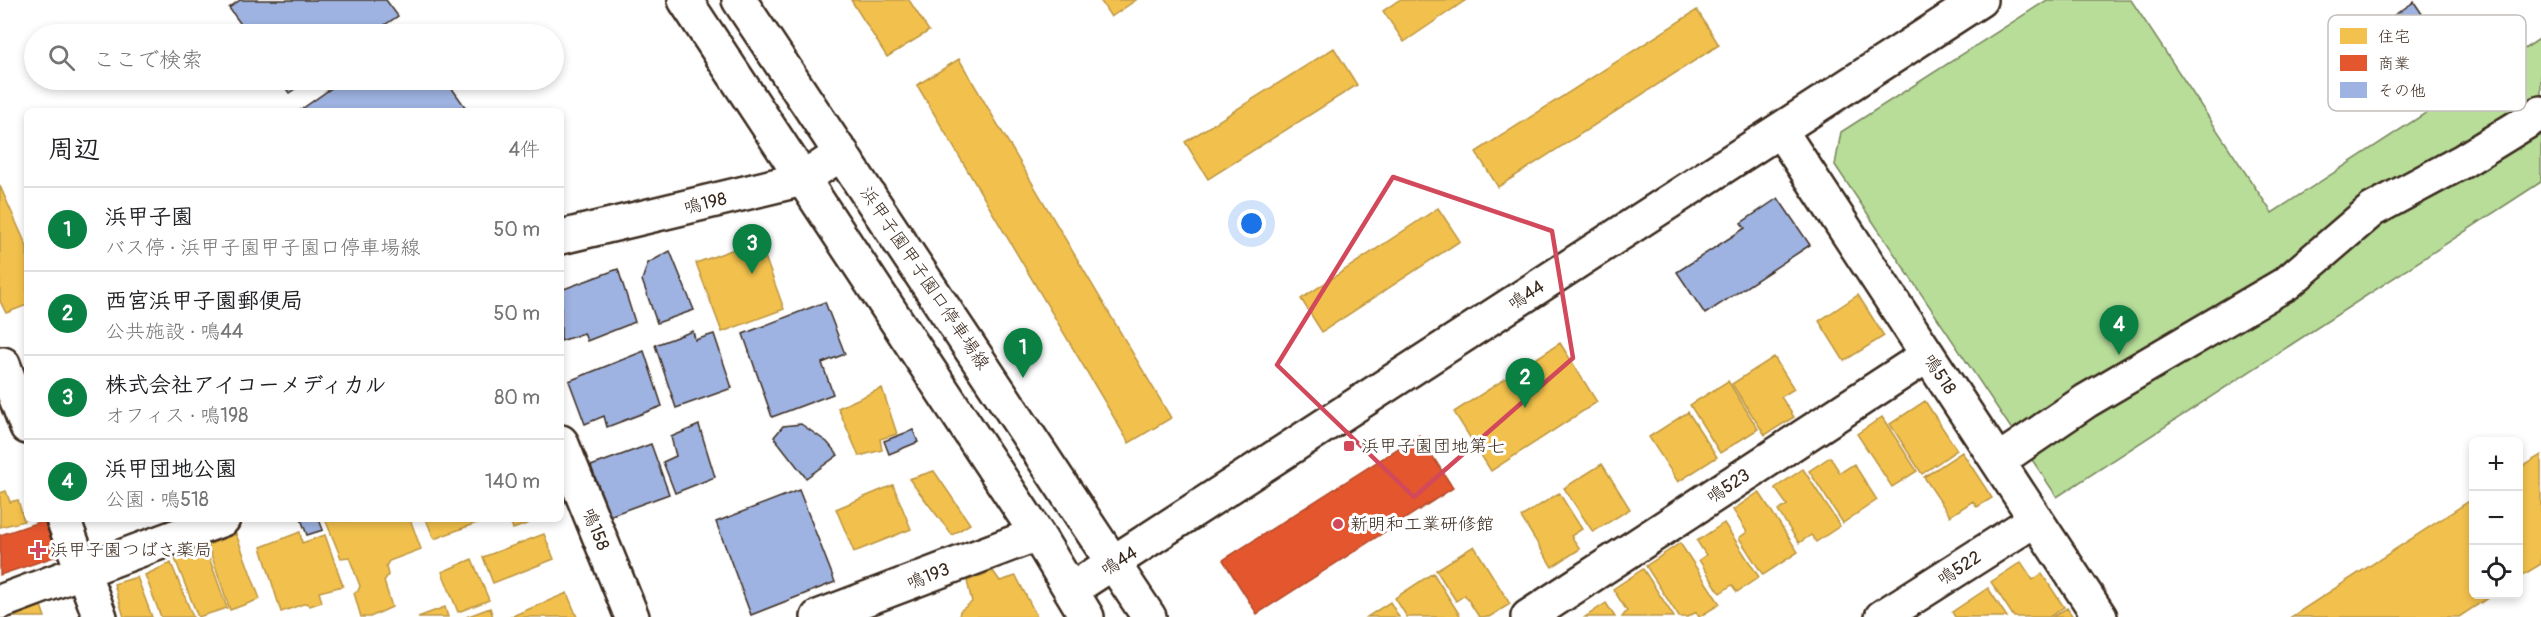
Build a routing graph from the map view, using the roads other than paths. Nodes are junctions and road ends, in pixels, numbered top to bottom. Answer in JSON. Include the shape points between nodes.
{"nodes":[{"id":1,"x":685,"y":0,"type":"edge"},
{"id":2,"x":739,"y":0,"type":"edge"},
{"id":3,"x":1980,"y":0,"type":"edge"},
{"id":4,"x":2541,"y":113,"type":"edge"},
{"id":5,"x":1780,"y":130,"type":"junction"},
{"id":6,"x":842,"y":153,"type":"junction"},
{"id":7,"x":803,"y":179,"type":"junction"},
{"id":8,"x":564,"y":236,"type":"edge"},
{"id":9,"x":1928,"y":355,"type":"junction"},
{"id":10,"x":10,"y":362,"type":"edge"},
{"id":11,"x":24,"y":416,"type":"edge"},
{"id":12,"x":564,"y":449,"type":"edge"},
{"id":13,"x":1998,"y":461,"type":"junction"},
{"id":14,"x":2036,"y":519,"type":"junction"},
{"id":15,"x":64,"y":522,"type":"edge"},
{"id":16,"x":215,"y":522,"type":"edge"},
{"id":17,"x":1037,"y":534,"type":"junction"},
{"id":18,"x":1114,"y":564,"type":"junction"},
{"id":19,"x":82,"y":570,"type":"junction"},
{"id":20,"x":0,"y":602,"type":"edge"},
{"id":21,"x":1079,"y":604,"type":"edge"},
{"id":22,"x":100,"y":617,"type":"edge"},
{"id":23,"x":632,"y":617,"type":"edge"},
{"id":24,"x":818,"y":617,"type":"edge"},
{"id":25,"x":1149,"y":617,"type":"edge"},
{"id":26,"x":1528,"y":617,"type":"edge"},
{"id":27,"x":1882,"y":617,"type":"edge"},
{"id":28,"x":2100,"y":617,"type":"edge"}],
"edges":[{"from":1,"to":7,"type":"street"},
{"from":2,"to":6,"type":"street","name":"浜甲子園甲子園口停車場線"},
{"from":3,"to":5,"type":"street","name":"鳴44"},
{"from":4,"to":13,"type":"street","via":[[2372,210],[2287,283],[2086,401]]},
{"from":5,"to":9,"type":"street","name":"鳴518"},
{"from":5,"to":18,"type":"street","name":"鳴44"},
{"from":6,"to":7,"type":"street","name":"鳴198"},
{"from":6,"to":18,"type":"street","name":"浜甲子園甲子園口停車場線"},
{"from":7,"to":8,"type":"street","name":"鳴198"},
{"from":7,"to":17,"type":"street"},
{"from":9,"to":13,"type":"street","name":"鳴518"},
{"from":9,"to":26,"type":"street","name":"鳴523"},
{"from":10,"to":11,"type":"street"},
{"from":12,"to":23,"type":"street","name":"鳴158"},
{"from":13,"to":14,"type":"street","name":"鳴518"},
{"from":14,"to":27,"type":"street","name":"鳴522"},
{"from":14,"to":28,"type":"street","name":"鳴518"},
{"from":15,"to":19,"type":"street"},
{"from":16,"to":19,"type":"street"},
{"from":17,"to":21,"type":"street"},
{"from":17,"to":24,"type":"street","name":"鳴193"},
{"from":18,"to":21,"type":"street","name":"鳴44"},
{"from":18,"to":25,"type":"street","name":"浜甲子園甲子園口停車場線"},
{"from":19,"to":20,"type":"street"},
{"from":19,"to":22,"type":"street"}]}
